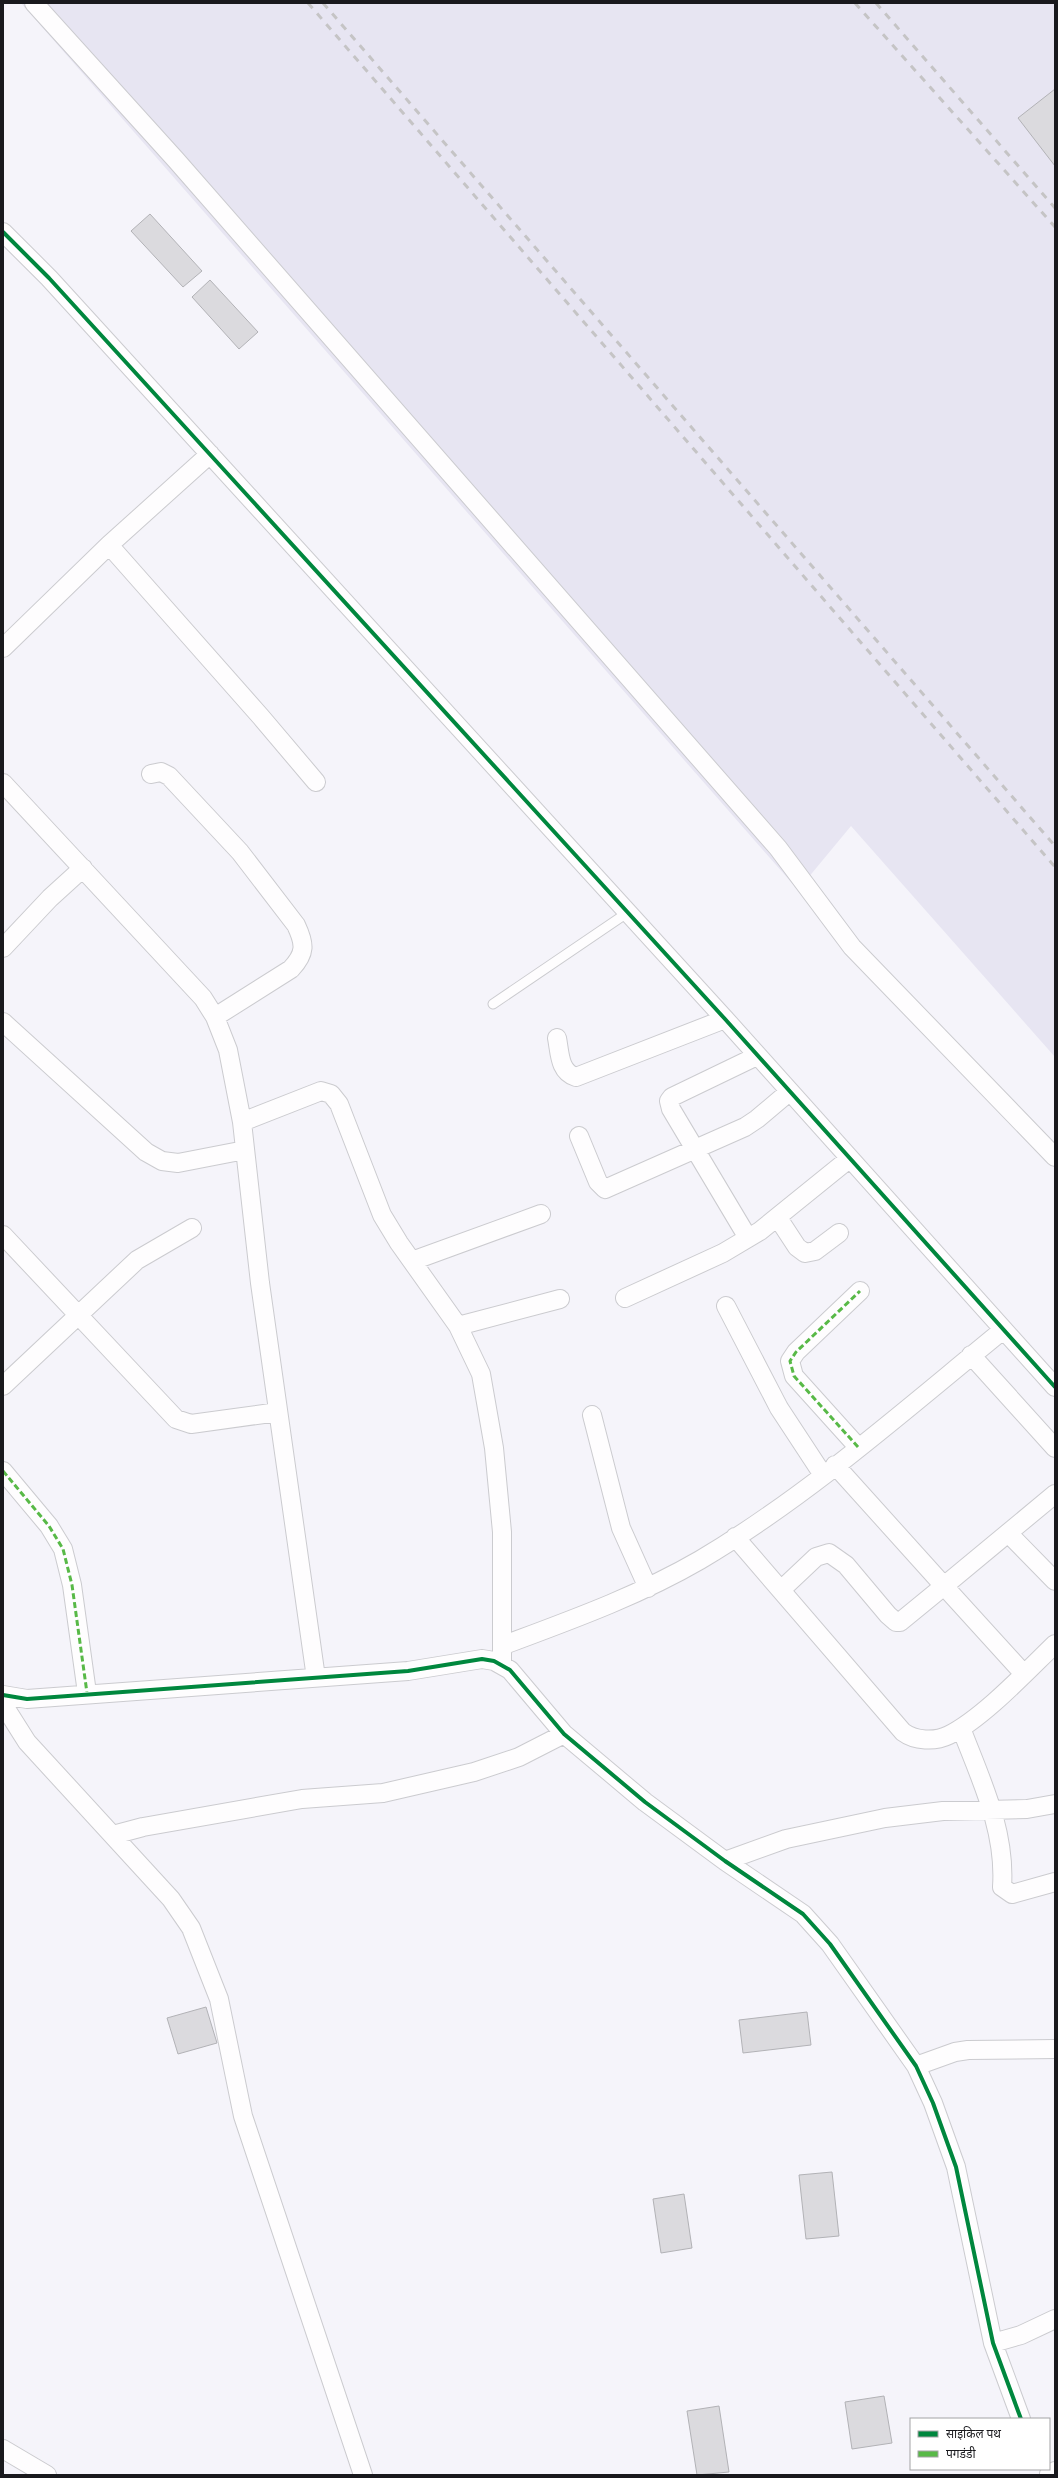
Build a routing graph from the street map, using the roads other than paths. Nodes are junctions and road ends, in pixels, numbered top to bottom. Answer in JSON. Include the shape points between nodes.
{"nodes":[{"id":1,"x":34,"y":3,"type":"edge"},
{"id":2,"x":3,"y":232,"type":"edge"},
{"id":3,"x":210,"y":454,"type":"junction"},
{"id":4,"x":109,"y":545,"type":"junction"},
{"id":5,"x":3,"y":648,"type":"edge"},
{"id":6,"x":151,"y":774,"type":"dead end"},
{"id":7,"x":316,"y":782,"type":"dead end"},
{"id":8,"x":3,"y":783,"type":"edge"},
{"id":9,"x":83,"y":868,"type":"junction"},
{"id":10,"x":627,"y":913,"type":"junction"},
{"id":11,"x":3,"y":948,"type":"edge"},
{"id":12,"x":493,"y":1004,"type":"dead end"},
{"id":13,"x":215,"y":1017,"type":"junction"},
{"id":14,"x":725,"y":1019,"type":"junction"},
{"id":15,"x":3,"y":1022,"type":"edge"},
{"id":16,"x":557,"y":1038,"type":"dead end"},
{"id":17,"x":757,"y":1056,"type":"junction"},
{"id":18,"x":789,"y":1092,"type":"junction"},
{"id":19,"x":242,"y":1122,"type":"junction"},
{"id":20,"x":579,"y":1136,"type":"dead end"},
{"id":21,"x":694,"y":1148,"type":"junction"},
{"id":22,"x":245,"y":1150,"type":"junction"},
{"id":23,"x":1055,"y":1157,"type":"edge"},
{"id":24,"x":849,"y":1159,"type":"junction"},
{"id":25,"x":541,"y":1214,"type":"dead end"},
{"id":26,"x":778,"y":1218,"type":"junction"},
{"id":27,"x":192,"y":1228,"type":"dead end"},
{"id":28,"x":839,"y":1233,"type":"dead end"},
{"id":29,"x":3,"y":1235,"type":"edge"},
{"id":30,"x":748,"y":1238,"type":"junction"},
{"id":31,"x":412,"y":1261,"type":"junction"},
{"id":32,"x":860,"y":1291,"type":"dead end"},
{"id":33,"x":625,"y":1298,"type":"dead end"},
{"id":34,"x":560,"y":1299,"type":"dead end"},
{"id":35,"x":726,"y":1306,"type":"dead end"},
{"id":36,"x":80,"y":1315,"type":"junction"},
{"id":37,"x":458,"y":1326,"type":"junction"},
{"id":38,"x":1003,"y":1330,"type":"junction"},
{"id":39,"x":971,"y":1356,"type":"junction"},
{"id":40,"x":3,"y":1386,"type":"edge"},
{"id":41,"x":1055,"y":1387,"type":"edge"},
{"id":42,"x":278,"y":1412,"type":"junction"},
{"id":43,"x":592,"y":1415,"type":"dead end"},
{"id":44,"x":858,"y":1447,"type":"junction"},
{"id":45,"x":1055,"y":1448,"type":"edge"},
{"id":46,"x":829,"y":1470,"type":"junction"},
{"id":47,"x":3,"y":1471,"type":"edge"},
{"id":48,"x":1055,"y":1494,"type":"edge"},
{"id":49,"x":1008,"y":1533,"type":"junction"},
{"id":50,"x":736,"y":1537,"type":"junction"},
{"id":51,"x":1055,"y":1581,"type":"edge"},
{"id":52,"x":944,"y":1586,"type":"junction"},
{"id":53,"x":648,"y":1588,"type":"junction"},
{"id":54,"x":781,"y":1590,"type":"junction"},
{"id":55,"x":1055,"y":1644,"type":"edge"},
{"id":56,"x":504,"y":1645,"type":"junction"},
{"id":57,"x":502,"y":1664,"type":"junction"},
{"id":58,"x":1024,"y":1674,"type":"junction"},
{"id":59,"x":316,"y":1678,"type":"junction"},
{"id":60,"x":87,"y":1693,"type":"junction"},
{"id":61,"x":3,"y":1695,"type":"edge"},
{"id":62,"x":3,"y":1704,"type":"edge"},
{"id":63,"x":961,"y":1728,"type":"junction"},
{"id":64,"x":564,"y":1734,"type":"junction"},
{"id":65,"x":1055,"y":1804,"type":"edge"},
{"id":66,"x":993,"y":1810,"type":"junction"},
{"id":67,"x":113,"y":1835,"type":"junction"},
{"id":68,"x":725,"y":1861,"type":"junction"},
{"id":69,"x":1055,"y":1882,"type":"edge"},
{"id":70,"x":1055,"y":2049,"type":"edge"},
{"id":71,"x":916,"y":2066,"type":"junction"},
{"id":72,"x":1055,"y":2319,"type":"edge"},
{"id":73,"x":993,"y":2343,"type":"junction"},
{"id":74,"x":1021,"y":2418,"type":"edge"},
{"id":75,"x":3,"y":2449,"type":"edge"},
{"id":76,"x":46,"y":2475,"type":"edge"},
{"id":77,"x":363,"y":2475,"type":"edge"}],
"edges":[{"from":1,"to":23,"type":"street","via":[[176,160],[778,848],[852,947]]},
{"from":2,"to":3,"type":"street","via":[[49,278]]},
{"from":3,"to":4,"type":"street"},
{"from":3,"to":10,"type":"street"},
{"from":4,"to":5,"type":"street"},
{"from":4,"to":7,"type":"street"},
{"from":6,"to":13,"type":"street","via":[[161,772],[169,776],[240,852],[296,925],[302,938],[300,959],[291,969]]},
{"from":8,"to":9,"type":"street"},
{"from":9,"to":11,"type":"street","via":[[50,898]]},
{"from":9,"to":13,"type":"street","via":[[203,998]]},
{"from":10,"to":12,"type":"lane"},
{"from":10,"to":14,"type":"street"},
{"from":13,"to":19,"type":"street","via":[[228,1050]]},
{"from":14,"to":16,"type":"street","via":[[576,1076],[566,1071],[562,1065]]},
{"from":14,"to":17,"type":"street"},
{"from":15,"to":22,"type":"street","via":[[146,1152],[162,1161],[178,1163]]},
{"from":17,"to":18,"type":"street"},
{"from":17,"to":21,"type":"street","via":[[672,1097],[669,1101]]},
{"from":18,"to":21,"type":"street","via":[[757,1119],[731,1134]]},
{"from":18,"to":24,"type":"street"},
{"from":19,"to":22,"type":"street"},
{"from":19,"to":31,"type":"street","via":[[322,1091],[331,1094],[339,1104],[382,1215]]},
{"from":20,"to":21,"type":"street","via":[[598,1182],[605,1189]]},
{"from":21,"to":30,"type":"street"},
{"from":22,"to":42,"type":"street"},
{"from":24,"to":26,"type":"street"},
{"from":24,"to":38,"type":"street"},
{"from":25,"to":31,"type":"street"},
{"from":26,"to":28,"type":"street","via":[[805,1253],[815,1251]]},
{"from":26,"to":30,"type":"street"},
{"from":27,"to":36,"type":"street","via":[[137,1260]]},
{"from":29,"to":36,"type":"street"},
{"from":30,"to":33,"type":"street","via":[[723,1253]]},
{"from":31,"to":37,"type":"street"},
{"from":32,"to":44,"type":"street","via":[[796,1352],[790,1361],[790,1369],[794,1376]]},
{"from":34,"to":37,"type":"street"},
{"from":35,"to":46,"type":"street","via":[[779,1408]]},
{"from":36,"to":40,"type":"street"},
{"from":36,"to":42,"type":"street","via":[[176,1419],[191,1424]]},
{"from":37,"to":56,"type":"street","via":[[481,1374],[494,1448],[502,1532]]},
{"from":38,"to":39,"type":"street"},
{"from":38,"to":41,"type":"street"},
{"from":39,"to":44,"type":"street"},
{"from":39,"to":45,"type":"street"},
{"from":42,"to":59,"type":"street"},
{"from":43,"to":53,"type":"street","via":[[621,1528]]},
{"from":44,"to":46,"type":"street"},
{"from":46,"to":50,"type":"street"},
{"from":46,"to":52,"type":"street"},
{"from":47,"to":60,"type":"street","via":[[49,1526],[63,1549],[72,1585]]},
{"from":48,"to":49,"type":"street"},
{"from":49,"to":51,"type":"street"},
{"from":49,"to":52,"type":"street"},
{"from":50,"to":53,"type":"street"},
{"from":50,"to":54,"type":"street"},
{"from":52,"to":54,"type":"street","via":[[900,1622],[896,1622],[846,1565],[829,1553],[816,1557]]},
{"from":52,"to":58,"type":"street"},
{"from":53,"to":56,"type":"street"},
{"from":54,"to":63,"type":"street","via":[[903,1732],[912,1738],[934,1739],[948,1736]]},
{"from":55,"to":58,"type":"street"},
{"from":56,"to":57,"type":"street"},
{"from":57,"to":59,"type":"street","via":[[482,1659],[408,1671]]},
{"from":57,"to":64,"type":"street","via":[[520,1679]]},
{"from":58,"to":63,"type":"street"},
{"from":59,"to":60,"type":"street"},
{"from":60,"to":61,"type":"street","via":[[27,1699]]},
{"from":62,"to":67,"type":"street","via":[[27,1742]]},
{"from":63,"to":66,"type":"street"},
{"from":64,"to":67,"type":"street","via":[[519,1757],[466,1774],[383,1793],[302,1800],[143,1827]]},
{"from":64,"to":68,"type":"street","via":[[645,1802]]},
{"from":65,"to":66,"type":"street","via":[[1027,1809]]},
{"from":66,"to":68,"type":"street","via":[[943,1811],[884,1818],[786,1839]]},
{"from":66,"to":69,"type":"street","via":[[1004,1869],[1002,1887],[1006,1892],[1012,1894]]},
{"from":67,"to":77,"type":"street","via":[[171,1899],[191,1928],[220,1999],[244,2116]]},
{"from":68,"to":71,"type":"street","via":[[803,1914],[830,1944]]},
{"from":70,"to":71,"type":"street","via":[[968,2050]]},
{"from":71,"to":73,"type":"street","via":[[933,2103],[956,2166]]},
{"from":72,"to":73,"type":"street","via":[[1021,2335]]},
{"from":73,"to":74,"type":"street"},
{"from":75,"to":76,"type":"street"}]}
